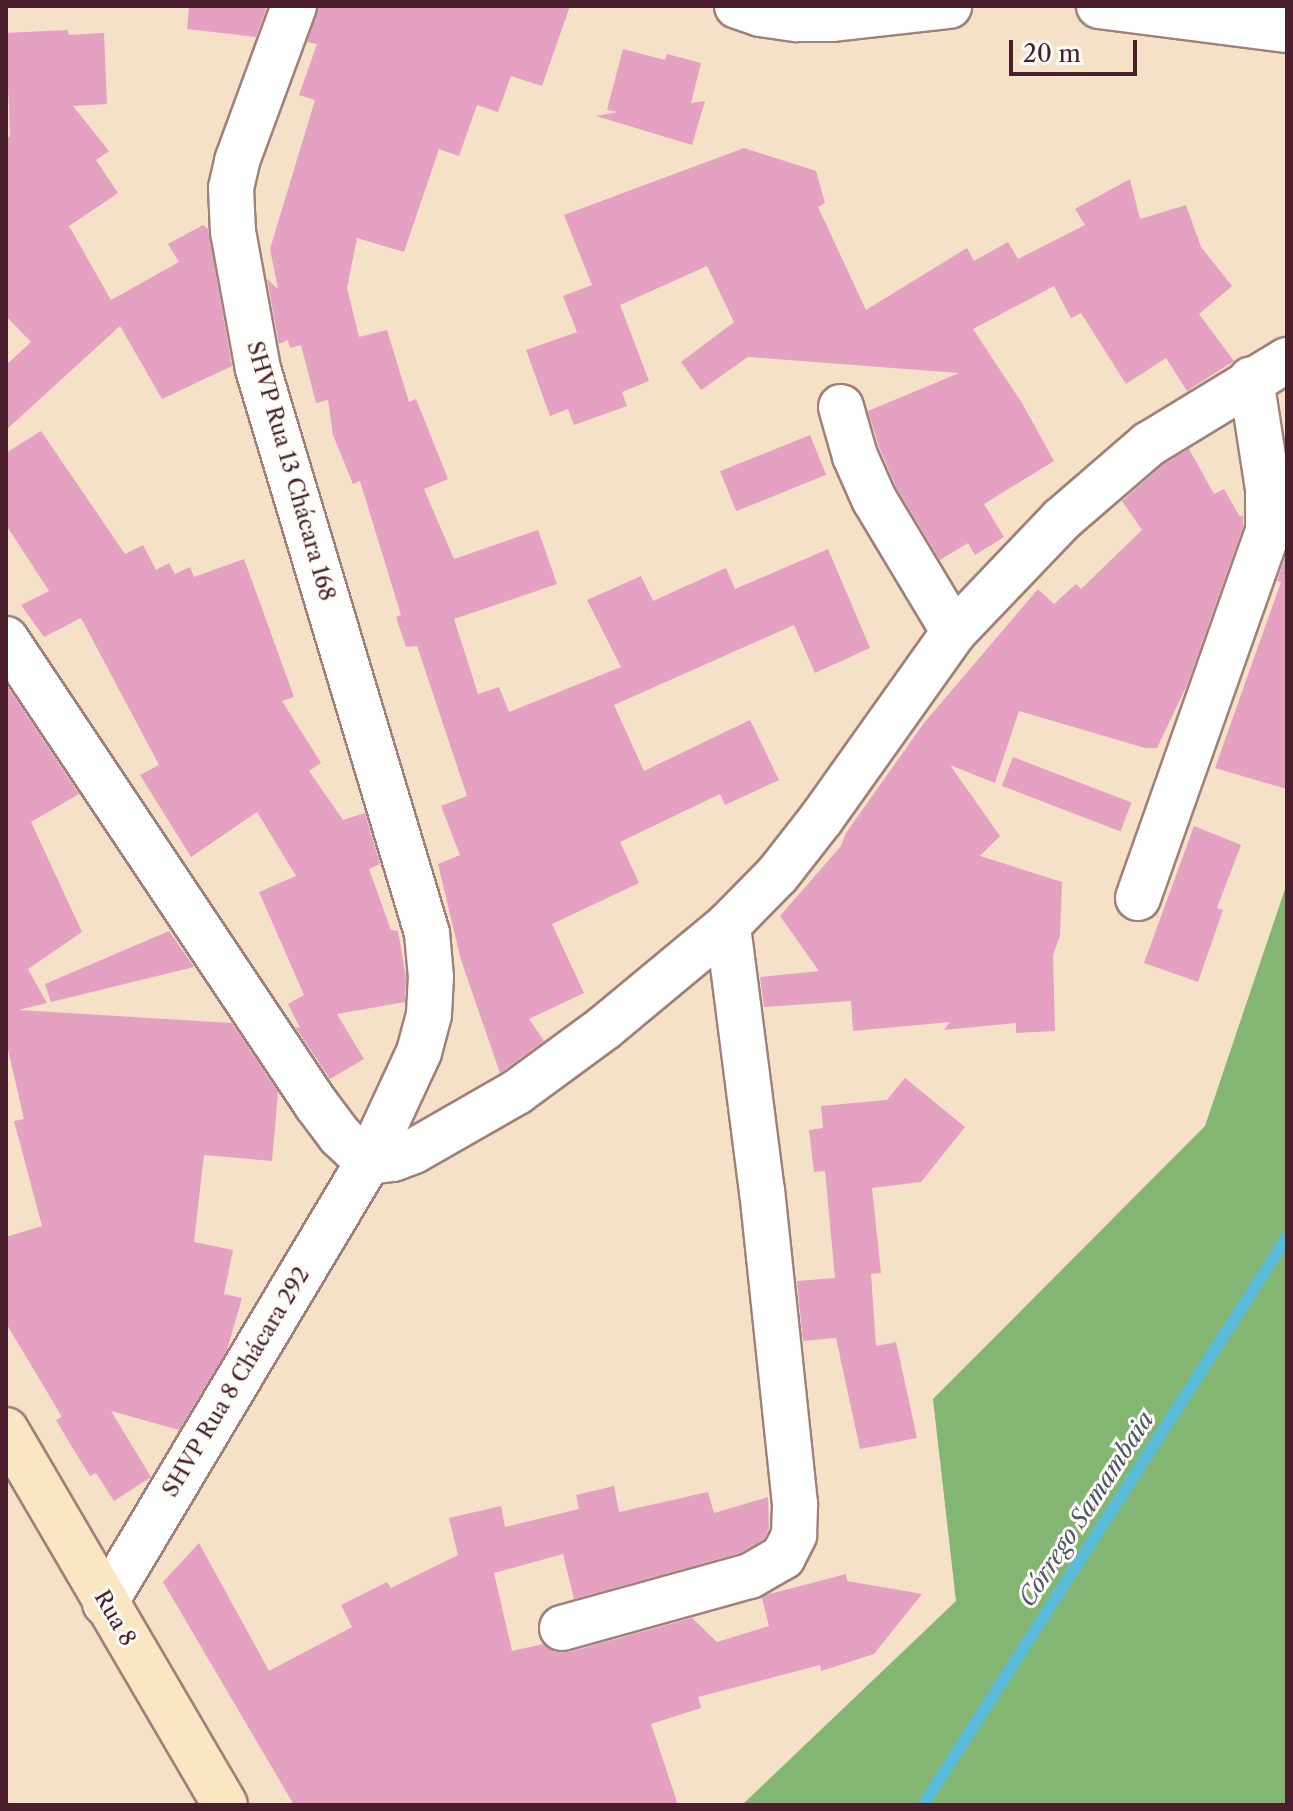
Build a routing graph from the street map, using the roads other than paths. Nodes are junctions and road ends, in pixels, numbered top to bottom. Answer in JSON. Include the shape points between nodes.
{"nodes":[{"id":1,"x":294,"y":6,"type":"edge"},
{"id":2,"x":721,"y":6,"type":"edge"},
{"id":3,"x":738,"y":6,"type":"edge"},
{"id":4,"x":949,"y":6,"type":"edge"},
{"id":5,"x":1099,"y":6,"type":"edge"},
{"id":6,"x":1287,"y":30,"type":"edge"},
{"id":7,"x":1269,"y":369,"type":"edge"},
{"id":8,"x":841,"y":407,"type":"dead end"},
{"id":9,"x":954,"y":632,"type":"junction"},
{"id":10,"x":6,"y":639,"type":"edge"},
{"id":11,"x":1138,"y":898,"type":"dead end"},
{"id":12,"x":728,"y":925,"type":"junction"},
{"id":13,"x":368,"y":1162,"type":"junction"},
{"id":14,"x":6,"y":1430,"type":"edge"},
{"id":15,"x":105,"y":1603,"type":"junction"},
{"id":16,"x":562,"y":1628,"type":"dead end"},
{"id":17,"x":225,"y":1805,"type":"edge"}],
"edges":[{"from":1,"to":13,"type":"street","name":"SHVP Rua 13 Chácara 168","via":[[259,93],[231,188],[236,252],[258,369],[427,933],[431,977],[419,1052]]},
{"from":2,"to":3,"type":"street"},
{"from":3,"to":4,"type":"street","via":[[797,19]]},
{"from":5,"to":6,"type":"street"},
{"from":7,"to":9,"type":"street","via":[[1149,444],[1096,486]]},
{"from":7,"to":11,"type":"street","via":[[1268,531]]},
{"from":8,"to":9,"type":"street","via":[[874,499]]},
{"from":9,"to":12,"type":"street","via":[[821,819]]},
{"from":10,"to":13,"type":"street","via":[[316,1104]]},
{"from":12,"to":13,"type":"street","via":[[517,1092],[414,1151]]},
{"from":12,"to":16,"type":"street","via":[[762,1192],[794,1535],[783,1557],[750,1576]]},
{"from":13,"to":15,"type":"street","name":"SHVP Rua 8 Chácara 292"},
{"from":14,"to":15,"type":"street","name":"Rua 8"},
{"from":15,"to":17,"type":"street","name":"Rua 8"}]}
